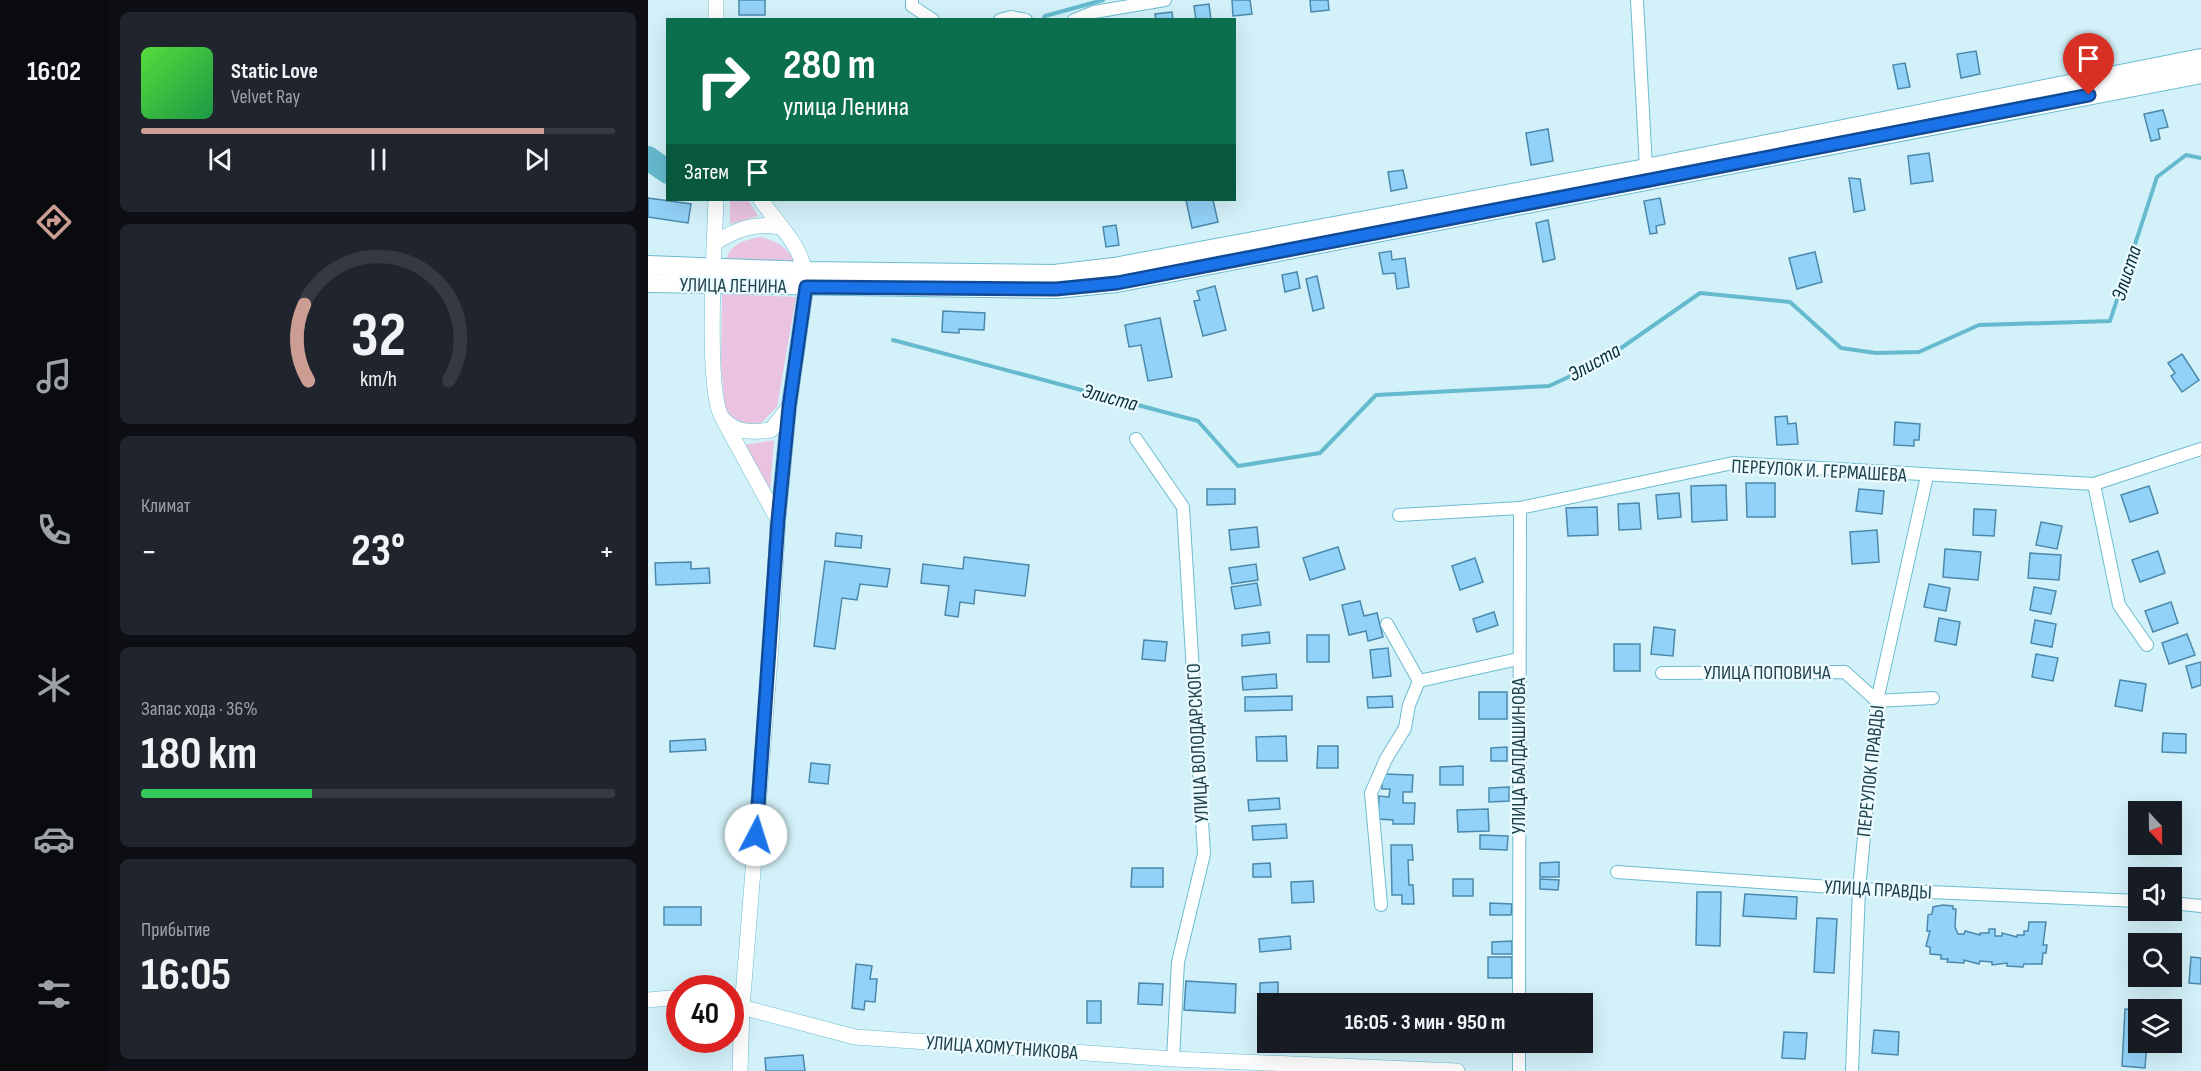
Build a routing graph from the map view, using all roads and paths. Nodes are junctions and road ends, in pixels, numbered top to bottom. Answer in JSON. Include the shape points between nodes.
{"nodes":[{"id":1,"x":716,"y":0,"type":"edge"},
{"id":2,"x":1165,"y":0,"type":"edge"},
{"id":3,"x":1637,"y":0,"type":"edge"},
{"id":4,"x":912,"y":3,"type":"edge"},
{"id":5,"x":716,"y":18,"type":"edge"},
{"id":6,"x":931,"y":18,"type":"edge"},
{"id":7,"x":1079,"y":18,"type":"edge"},
{"id":8,"x":2201,"y":58,"type":"edge"},
{"id":9,"x":2201,"y":74,"type":"edge"},
{"id":10,"x":1646,"y":168,"type":"junction"},
{"id":11,"x":716,"y":201,"type":"edge"},
{"id":12,"x":762,"y":201,"type":"edge"},
{"id":13,"x":779,"y":226,"type":"junction"},
{"id":14,"x":714,"y":243,"type":"junction"},
{"id":15,"x":648,"y":265,"type":"edge"},
{"id":16,"x":713,"y":267,"type":"junction"},
{"id":17,"x":806,"y":279,"type":"junction"},
{"id":18,"x":648,"y":283,"type":"edge"},
{"id":19,"x":713,"y":285,"type":"junction"},
{"id":20,"x":789,"y":407,"type":"junction"},
{"id":21,"x":722,"y":419,"type":"junction"},
{"id":22,"x":1136,"y":440,"type":"dead end"},
{"id":23,"x":2201,"y":449,"type":"edge"},
{"id":24,"x":1927,"y":476,"type":"junction"},
{"id":25,"x":2094,"y":484,"type":"junction"},
{"id":26,"x":1520,"y":508,"type":"junction"},
{"id":27,"x":1399,"y":515,"type":"dead end"},
{"id":28,"x":778,"y":520,"type":"junction"},
{"id":29,"x":1387,"y":624,"type":"dead end"},
{"id":30,"x":2147,"y":645,"type":"dead end"},
{"id":31,"x":1518,"y":659,"type":"junction"},
{"id":32,"x":1662,"y":673,"type":"dead end"},
{"id":33,"x":1419,"y":681,"type":"junction"},
{"id":34,"x":1933,"y":698,"type":"dead end"},
{"id":35,"x":1877,"y":701,"type":"junction"},
{"id":36,"x":1617,"y":872,"type":"dead end"},
{"id":37,"x":1859,"y":889,"type":"junction"},
{"id":38,"x":2128,"y":901,"type":"edge"},
{"id":39,"x":2182,"y":904,"type":"edge"},
{"id":40,"x":1381,"y":905,"type":"dead end"},
{"id":41,"x":2201,"y":906,"type":"edge"},
{"id":42,"x":739,"y":975,"type":"edge"},
{"id":43,"x":1519,"y":993,"type":"edge"},
{"id":44,"x":666,"y":998,"type":"edge"},
{"id":45,"x":648,"y":1000,"type":"edge"},
{"id":46,"x":744,"y":1008,"type":"edge"},
{"id":47,"x":739,"y":1053,"type":"edge"},
{"id":48,"x":1519,"y":1053,"type":"edge"},
{"id":49,"x":1173,"y":1059,"type":"junction"},
{"id":50,"x":740,"y":1071,"type":"edge"},
{"id":51,"x":1457,"y":1071,"type":"edge"},
{"id":52,"x":1519,"y":1071,"type":"edge"},
{"id":53,"x":1852,"y":1071,"type":"edge"}],
"edges":[{"from":1,"to":5,"type":"street"},
{"from":2,"to":7,"type":"street"},
{"from":3,"to":10,"type":"street"},
{"from":4,"to":6,"type":"street"},
{"from":8,"to":10,"type":"main road","name":"УЛИЦА ЛЕНИНА"},
{"from":9,"to":17,"type":"main road","name":"УЛИЦА ЛЕНИНА","via":[[1117,283],[1056,289]]},
{"from":10,"to":17,"type":"main road","name":"УЛИЦА ЛЕНИНА","via":[[1114,267],[1054,274]]},
{"from":11,"to":14,"type":"street"},
{"from":12,"to":13,"type":"street"},
{"from":13,"to":14,"type":"street","via":[[763,224],[736,230]]},
{"from":13,"to":17,"type":"street","via":[[798,246]]},
{"from":14,"to":16,"type":"street"},
{"from":15,"to":16,"type":"main road","name":"УЛИЦА ЛЕНИНА"},
{"from":16,"to":17,"type":"main road","name":"УЛИЦА ЛЕНИНА"},
{"from":16,"to":19,"type":"street"},
{"from":17,"to":19,"type":"main road","name":"УЛИЦА ЛЕНИНА"},
{"from":17,"to":20,"type":"street"},
{"from":18,"to":19,"type":"main road","name":"УЛИЦА ЛЕНИНА"},
{"from":19,"to":21,"type":"street","via":[[715,398]]},
{"from":20,"to":21,"type":"street","via":[[771,430],[745,433]]},
{"from":20,"to":28,"type":"street"},
{"from":21,"to":28,"type":"street"},
{"from":22,"to":49,"type":"street","name":"УЛИЦА ВОЛОДАРСКОГО","via":[[1183,507],[1204,854],[1179,962]]},
{"from":23,"to":25,"type":"street","name":"ПЕРЕУЛОК И. ГЕРМАШЕВА"},
{"from":24,"to":25,"type":"street","name":"ПЕРЕУЛОК И. ГЕРМАШЕВА"},
{"from":24,"to":26,"type":"street","name":"ПЕРЕУЛОК И. ГЕРМАШЕВА","via":[[1733,463]]},
{"from":24,"to":35,"type":"street","name":"ПЕРЕУЛОК ПРАВДЫ"},
{"from":25,"to":30,"type":"street","via":[[2119,605]]},
{"from":26,"to":27,"type":"street","name":"ПЕРЕУЛОК И. ГЕРМАШЕВА"},
{"from":26,"to":31,"type":"street","name":"УЛИЦА БАЛДАШИНОВА"},
{"from":28,"to":42,"type":"street","via":[[771,646]]},
{"from":29,"to":33,"type":"street"},
{"from":31,"to":33,"type":"street"},
{"from":31,"to":43,"type":"street","name":"УЛИЦА БАЛДАШИНОВА"},
{"from":32,"to":35,"type":"street","name":"УЛИЦА ПОПОВИЧА","via":[[1845,672]]},
{"from":33,"to":40,"type":"street","via":[[1405,728],[1371,793]]},
{"from":34,"to":35,"type":"street"},
{"from":35,"to":37,"type":"street","name":"ПЕРЕУЛОК ПРАВДЫ"},
{"from":36,"to":37,"type":"street","name":"УЛИЦА ПРАВДЫ"},
{"from":37,"to":38,"type":"street","name":"УЛИЦА ПРАВДЫ"},
{"from":37,"to":53,"type":"street","name":"ПЕРЕУЛОК ПРАВДЫ"},
{"from":39,"to":41,"type":"street"},
{"from":44,"to":45,"type":"street"},
{"from":46,"to":49,"type":"street","name":"УЛИЦА ХОМУТНИКОВА","via":[[855,1037]]},
{"from":47,"to":50,"type":"street"},
{"from":48,"to":52,"type":"street"},
{"from":49,"to":51,"type":"street","name":"УЛИЦА ХОМУТНИКОВА"}]}
